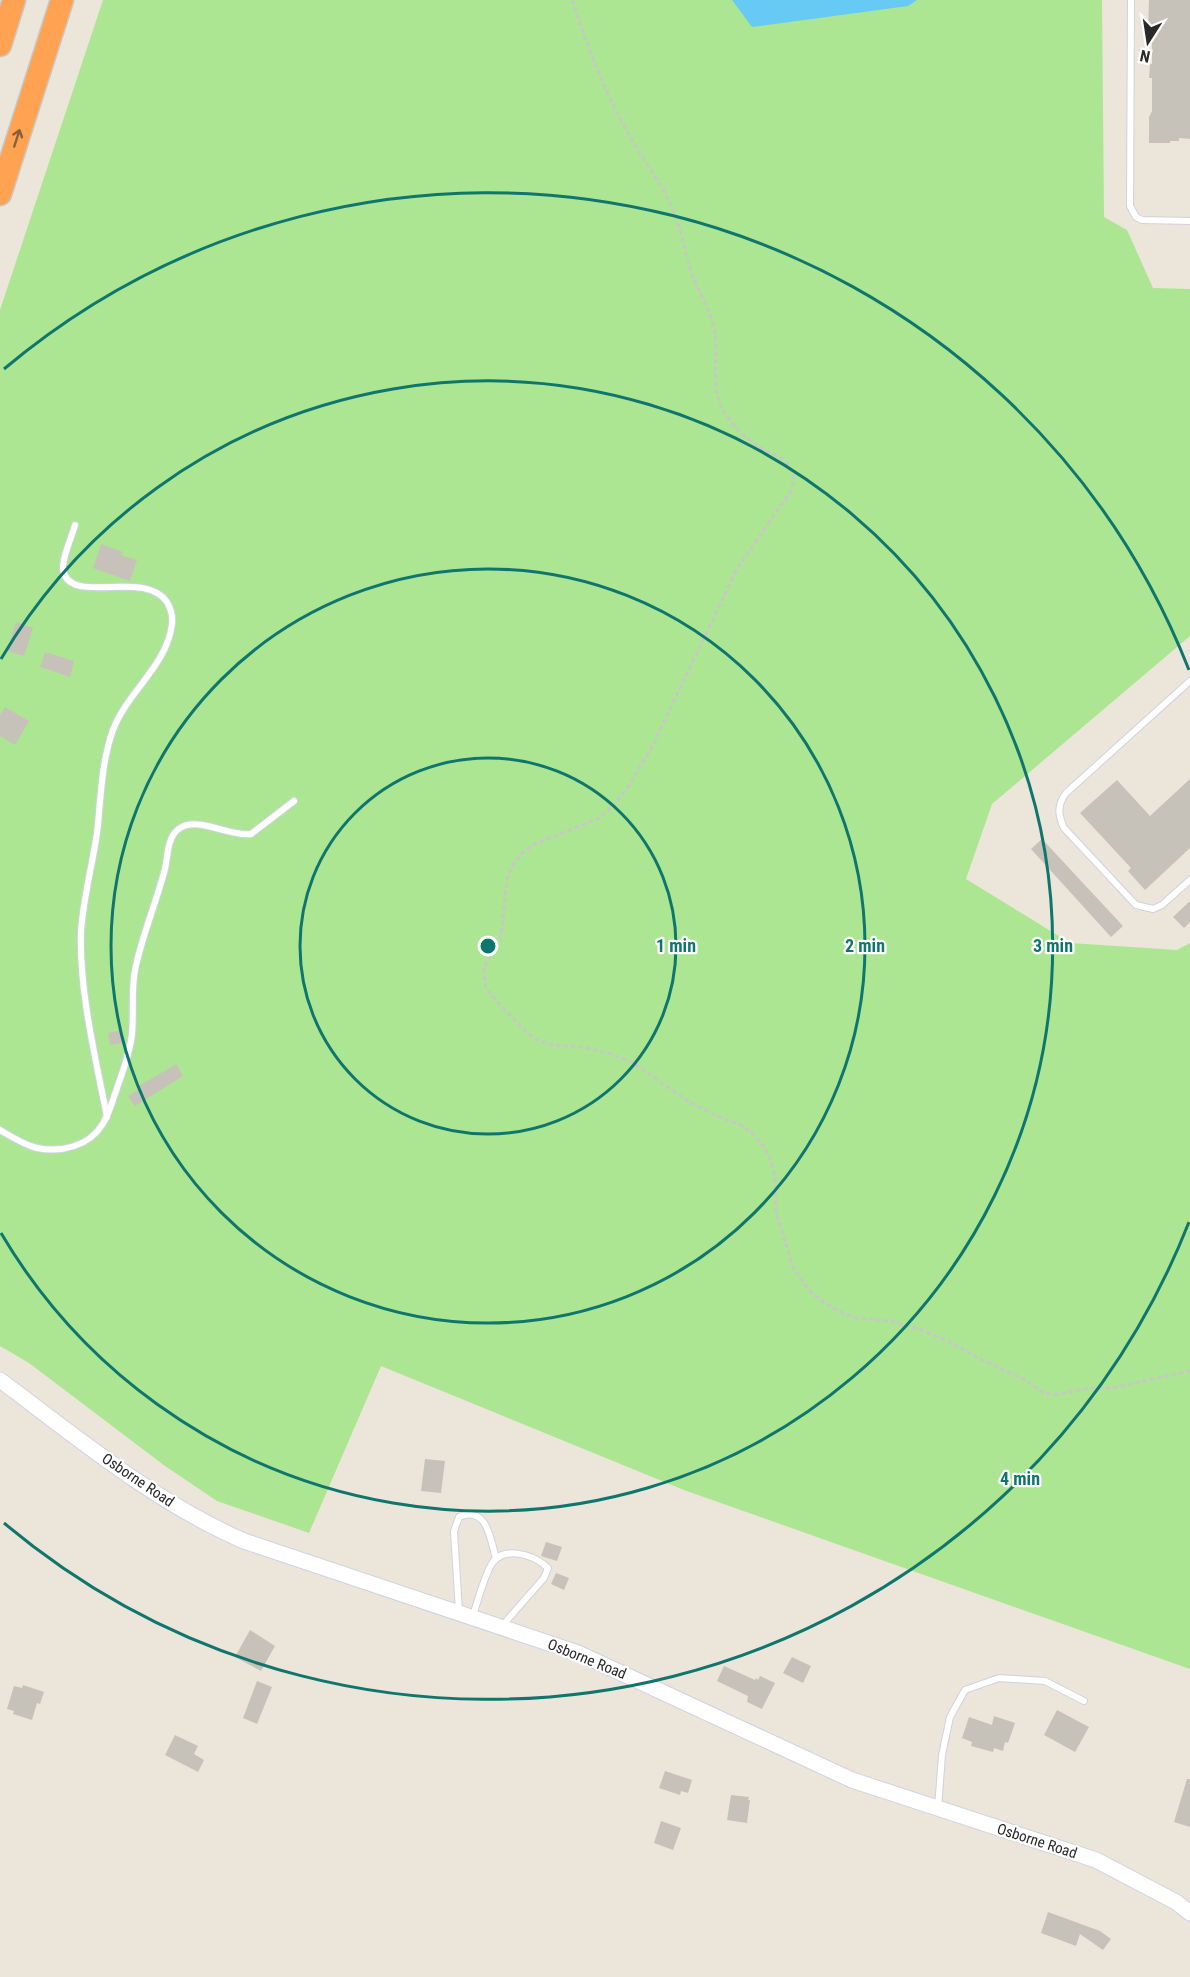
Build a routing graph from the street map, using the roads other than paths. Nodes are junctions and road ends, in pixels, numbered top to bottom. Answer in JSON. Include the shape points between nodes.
{"nodes":[{"id":1,"x":14,"y":0,"type":"edge"},
{"id":2,"x":62,"y":0,"type":"edge"},
{"id":3,"x":1131,"y":0,"type":"edge"},
{"id":4,"x":0,"y":45,"type":"edge"},
{"id":5,"x":0,"y":194,"type":"edge"},
{"id":6,"x":1190,"y":221,"type":"edge"},
{"id":7,"x":75,"y":525,"type":"dead end"},
{"id":8,"x":1190,"y":681,"type":"edge"},
{"id":9,"x":294,"y":801,"type":"dead end"},
{"id":10,"x":1190,"y":880,"type":"edge"},
{"id":11,"x":107,"y":1117,"type":"junction"},
{"id":12,"x":0,"y":1130,"type":"edge"},
{"id":13,"x":0,"y":1380,"type":"edge"},
{"id":14,"x":496,"y":1559,"type":"junction"},
{"id":15,"x":466,"y":1616,"type":"junction"},
{"id":16,"x":501,"y":1627,"type":"junction"},
{"id":17,"x":1084,"y":1701,"type":"dead end"},
{"id":18,"x":938,"y":1808,"type":"junction"},
{"id":19,"x":1190,"y":1913,"type":"edge"}],
"edges":[{"from":1,"to":4,"type":"highway"},
{"from":5,"to":2,"type":"highway","one_way":true},
{"from":3,"to":6,"type":"lane","via":[[1132,212],[1142,220]]},
{"from":7,"to":11,"type":"lane","via":[[63,566],[69,580],[86,587],[127,585],[156,591],[173,616],[167,644],[122,712],[107,748],[83,906],[85,990]]},
{"from":8,"to":10,"type":"lane","via":[[1066,793],[1059,813],[1064,828],[1136,905],[1153,909],[1162,905]]},
{"from":9,"to":11,"type":"lane","via":[[251,834],[197,824],[177,829],[171,839],[135,969],[128,1057]]},
{"from":11,"to":12,"type":"lane","via":[[85,1142],[72,1147],[38,1148]]},
{"from":13,"to":15,"type":"street","name":"Osborne Road","via":[[136,1482],[217,1529]]},
{"from":14,"to":15,"type":"lane"},
{"from":14,"to":15,"type":"lane","via":[[486,1523],[468,1513],[459,1517],[454,1531]]},
{"from":14,"to":16,"type":"lane","via":[[518,1553],[531,1556],[548,1568],[544,1578]]},
{"from":15,"to":16,"type":"street","name":"Osborne Road"},
{"from":16,"to":18,"type":"street","name":"Osborne Road","via":[[579,1653],[852,1780]]},
{"from":17,"to":18,"type":"lane","via":[[1045,1681],[999,1678],[965,1690],[950,1717]]},
{"from":18,"to":19,"type":"street","name":"Osborne Road","via":[[1096,1860]]}]}
